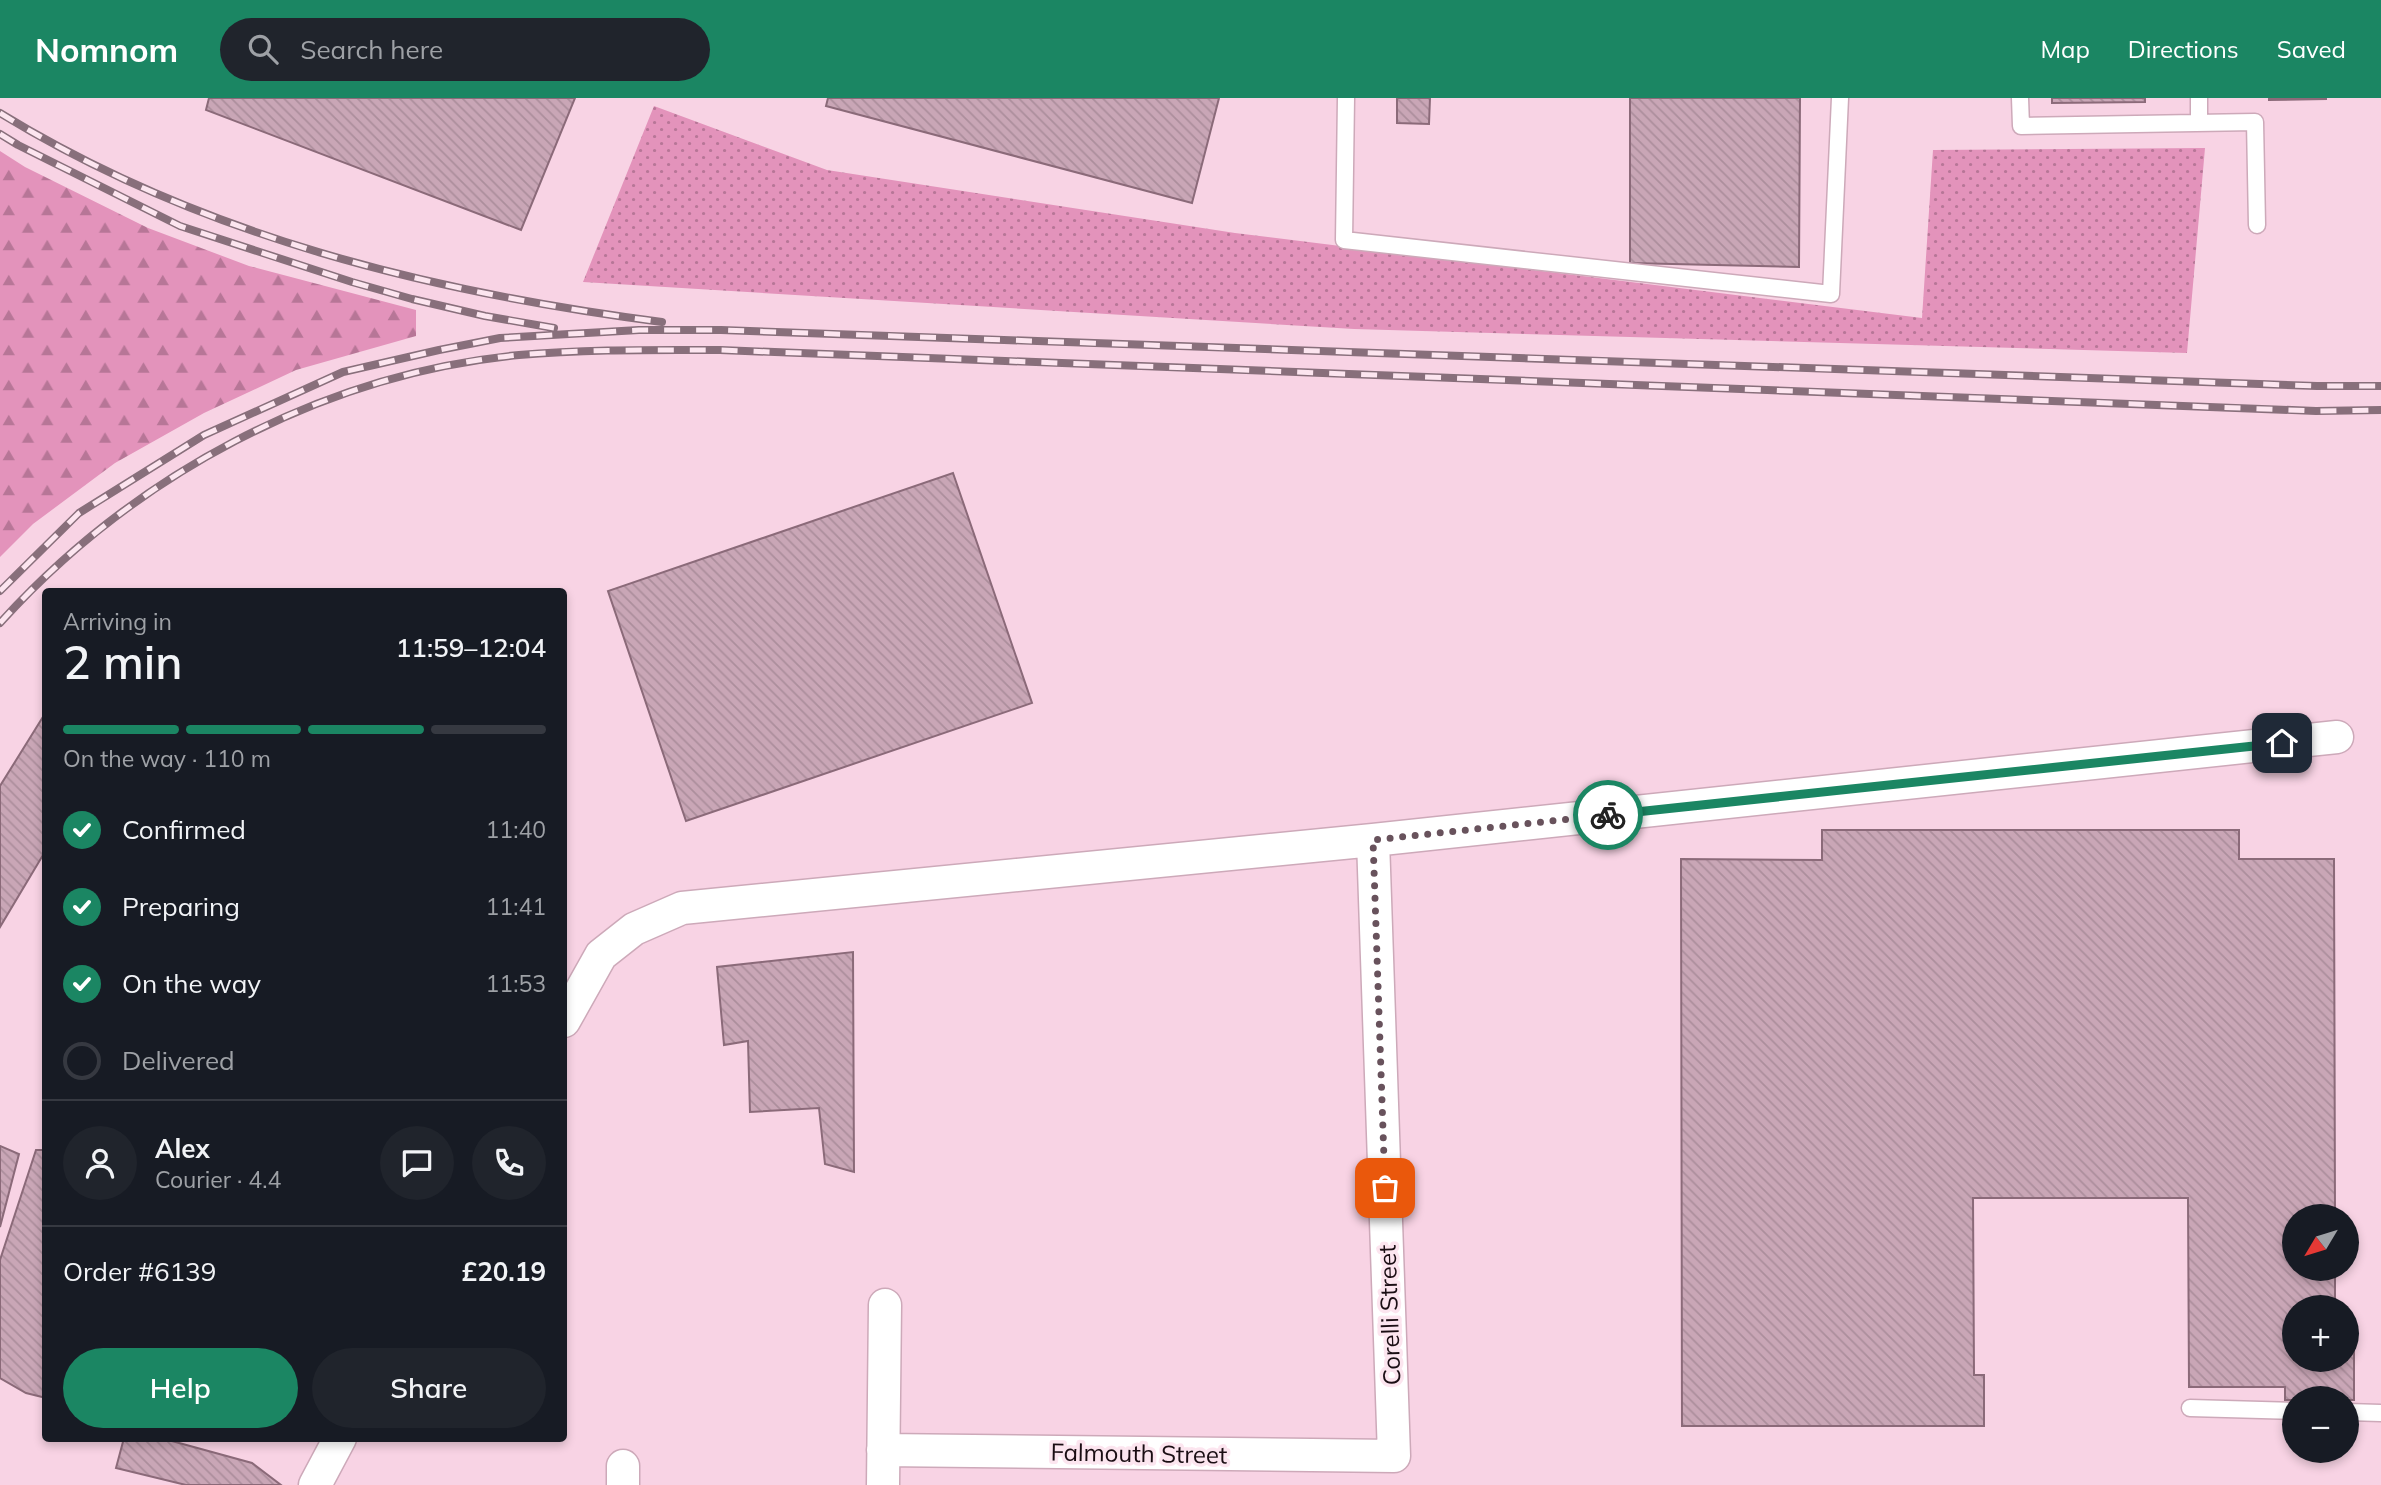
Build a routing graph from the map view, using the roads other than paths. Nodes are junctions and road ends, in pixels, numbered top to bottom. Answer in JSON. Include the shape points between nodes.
{"nodes":[{"id":1,"x":1346,"y":98,"type":"edge"},
{"id":2,"x":1840,"y":98,"type":"edge"},
{"id":3,"x":2020,"y":98,"type":"edge"},
{"id":4,"x":2199,"y":98,"type":"edge"},
{"id":5,"x":2199,"y":124,"type":"junction"},
{"id":6,"x":2256,"y":226,"type":"dead end"},
{"id":7,"x":2337,"y":737,"type":"dead end"},
{"id":8,"x":1373,"y":840,"type":"junction"},
{"id":9,"x":567,"y":1016,"type":"edge"},
{"id":10,"x":885,"y":1305,"type":"dead end"},
{"id":11,"x":2190,"y":1408,"type":"dead end"},
{"id":12,"x":2282,"y":1411,"type":"edge"},
{"id":13,"x":2359,"y":1412,"type":"edge"},
{"id":14,"x":2381,"y":1413,"type":"edge"},
{"id":15,"x":338,"y":1442,"type":"edge"},
{"id":16,"x":883,"y":1450,"type":"junction"},
{"id":17,"x":1394,"y":1455,"type":"joint"},
{"id":18,"x":315,"y":1485,"type":"edge"},
{"id":19,"x":883,"y":1485,"type":"edge"}],
"edges":[{"from":1,"to":2,"type":"lane","via":[[1344,240],[1831,294]]},
{"from":3,"to":5,"type":"lane","via":[[2021,125]]},
{"from":4,"to":5,"type":"lane"},
{"from":5,"to":6,"type":"lane","via":[[2255,122]]},
{"from":7,"to":8,"type":"street"},
{"from":8,"to":9,"type":"street","via":[[682,908],[634,929],[601,955]]},
{"from":8,"to":17,"type":"street","name":"Corelli Street"},
{"from":10,"to":16,"type":"street"},
{"from":11,"to":12,"type":"lane"},
{"from":13,"to":14,"type":"lane"},
{"from":15,"to":18,"type":"street"},
{"from":16,"to":17,"type":"street","name":"Falmouth Street"},
{"from":16,"to":19,"type":"street"}]}
